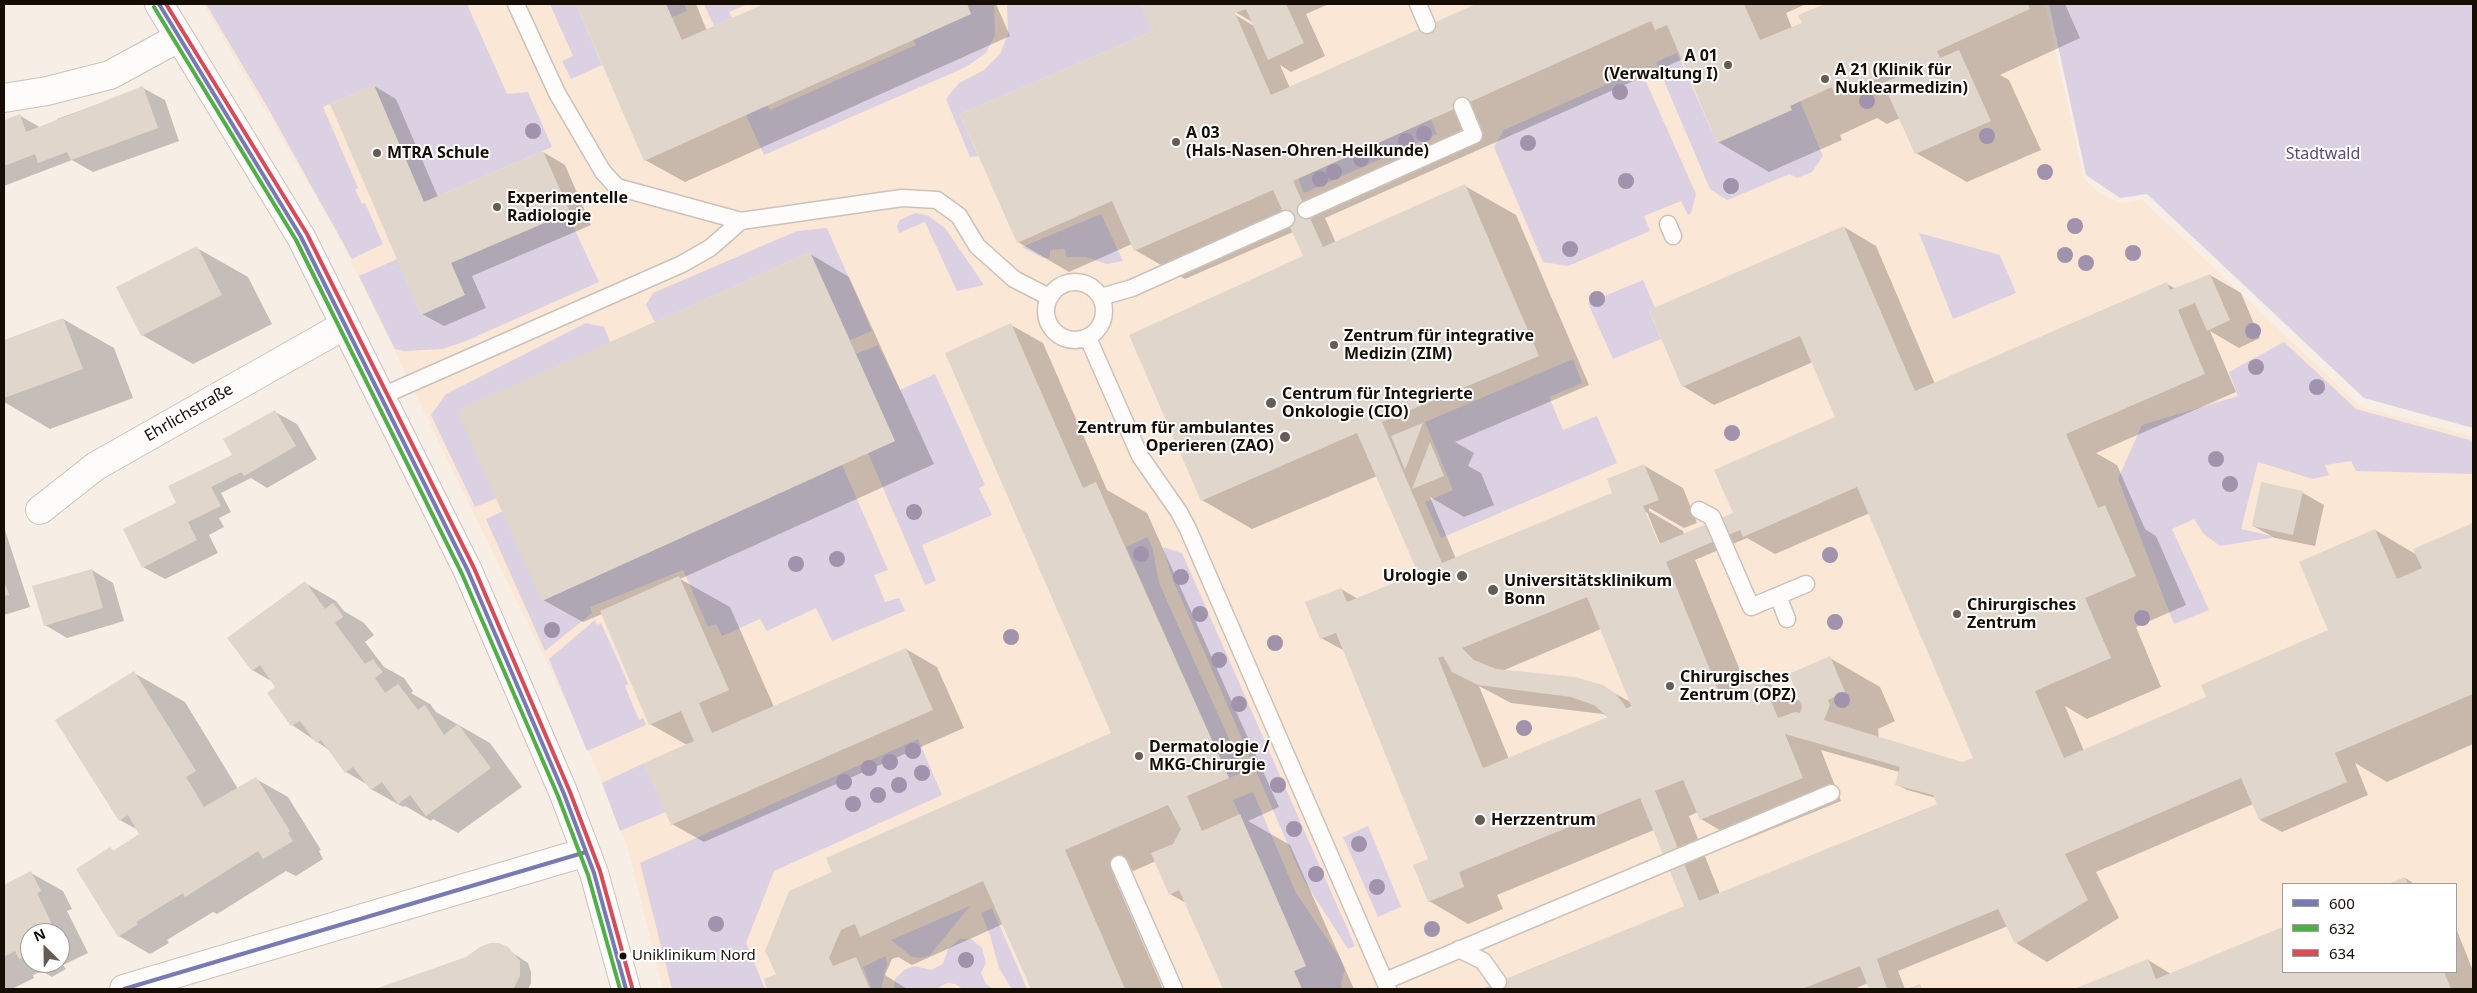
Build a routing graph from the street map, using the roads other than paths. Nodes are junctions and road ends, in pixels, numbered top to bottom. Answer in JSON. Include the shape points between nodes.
{"nodes":[{"id":1,"x":159,"y":4,"type":"edge"},
{"id":2,"x":516,"y":4,"type":"edge"},
{"id":3,"x":1418,"y":4,"type":"edge"},
{"id":4,"x":1427,"y":25,"type":"dead end"},
{"id":5,"x":178,"y":38,"type":"junction"},
{"id":6,"x":4,"y":98,"type":"edge"},
{"id":7,"x":1462,"y":106,"type":"dead end"},
{"id":8,"x":1306,"y":210,"type":"dead end"},
{"id":9,"x":1286,"y":218,"type":"dead end"},
{"id":10,"x":741,"y":221,"type":"junction"},
{"id":11,"x":1049,"y":297,"type":"junction"},
{"id":12,"x":1101,"y":297,"type":"junction"},
{"id":13,"x":345,"y":325,"type":"junction"},
{"id":14,"x":1088,"y":338,"type":"junction"},
{"id":15,"x":382,"y":396,"type":"junction"},
{"id":16,"x":40,"y":510,"type":"dead end"},
{"id":17,"x":1699,"y":510,"type":"dead end"},
{"id":18,"x":1806,"y":584,"type":"dead end"},
{"id":19,"x":1778,"y":596,"type":"junction"},
{"id":20,"x":1787,"y":619,"type":"dead end"},
{"id":21,"x":1831,"y":793,"type":"dead end"},
{"id":22,"x":586,"y":852,"type":"junction"},
{"id":23,"x":1119,"y":864,"type":"dead end"},
{"id":24,"x":1460,"y":950,"type":"junction"},
{"id":25,"x":1498,"y":982,"type":"dead end"},
{"id":26,"x":1387,"y":985,"type":"edge"},
{"id":27,"x":124,"y":989,"type":"edge"},
{"id":28,"x":626,"y":989,"type":"edge"},
{"id":29,"x":1174,"y":989,"type":"edge"}],
"edges":[{"from":1,"to":5,"type":"street"},
{"from":2,"to":10,"type":"lane","via":[[556,93],[603,172],[617,187]]},
{"from":3,"to":4,"type":"lane"},
{"from":5,"to":6,"type":"street","via":[[110,75]]},
{"from":5,"to":13,"type":"street","via":[[301,238]]},
{"from":7,"to":8,"type":"lane","via":[[1474,135]]},
{"from":9,"to":12,"type":"lane","via":[[1132,288]]},
{"from":10,"to":11,"type":"lane","via":[[902,198],[937,200],[959,216],[977,246],[1014,279]]},
{"from":10,"to":15,"type":"lane","via":[[710,248],[682,264]]},
{"from":11,"to":12,"type":"lane","via":[[1062,285],[1079,282],[1088,284]]},
{"from":11,"to":14,"type":"lane","via":[[1046,315],[1054,332],[1070,340]]},
{"from":12,"to":14,"type":"lane","via":[[1104,316],[1096,333]]},
{"from":13,"to":15,"type":"street"},
{"from":13,"to":16,"type":"street","name":"Ehrlichstraße","via":[[96,466]]},
{"from":14,"to":26,"type":"lane","via":[[1140,456],[1188,529]]},
{"from":15,"to":22,"type":"street","via":[[468,570]]},
{"from":17,"to":19,"type":"lane","via":[[1712,518],[1751,607]]},
{"from":18,"to":19,"type":"lane"},
{"from":19,"to":20,"type":"lane"},
{"from":21,"to":24,"type":"lane"},
{"from":22,"to":27,"type":"street"},
{"from":22,"to":28,"type":"street","via":[[608,918]]},
{"from":23,"to":29,"type":"lane"},
{"from":24,"to":25,"type":"lane","via":[[1483,961]]},
{"from":24,"to":26,"type":"lane"}]}
